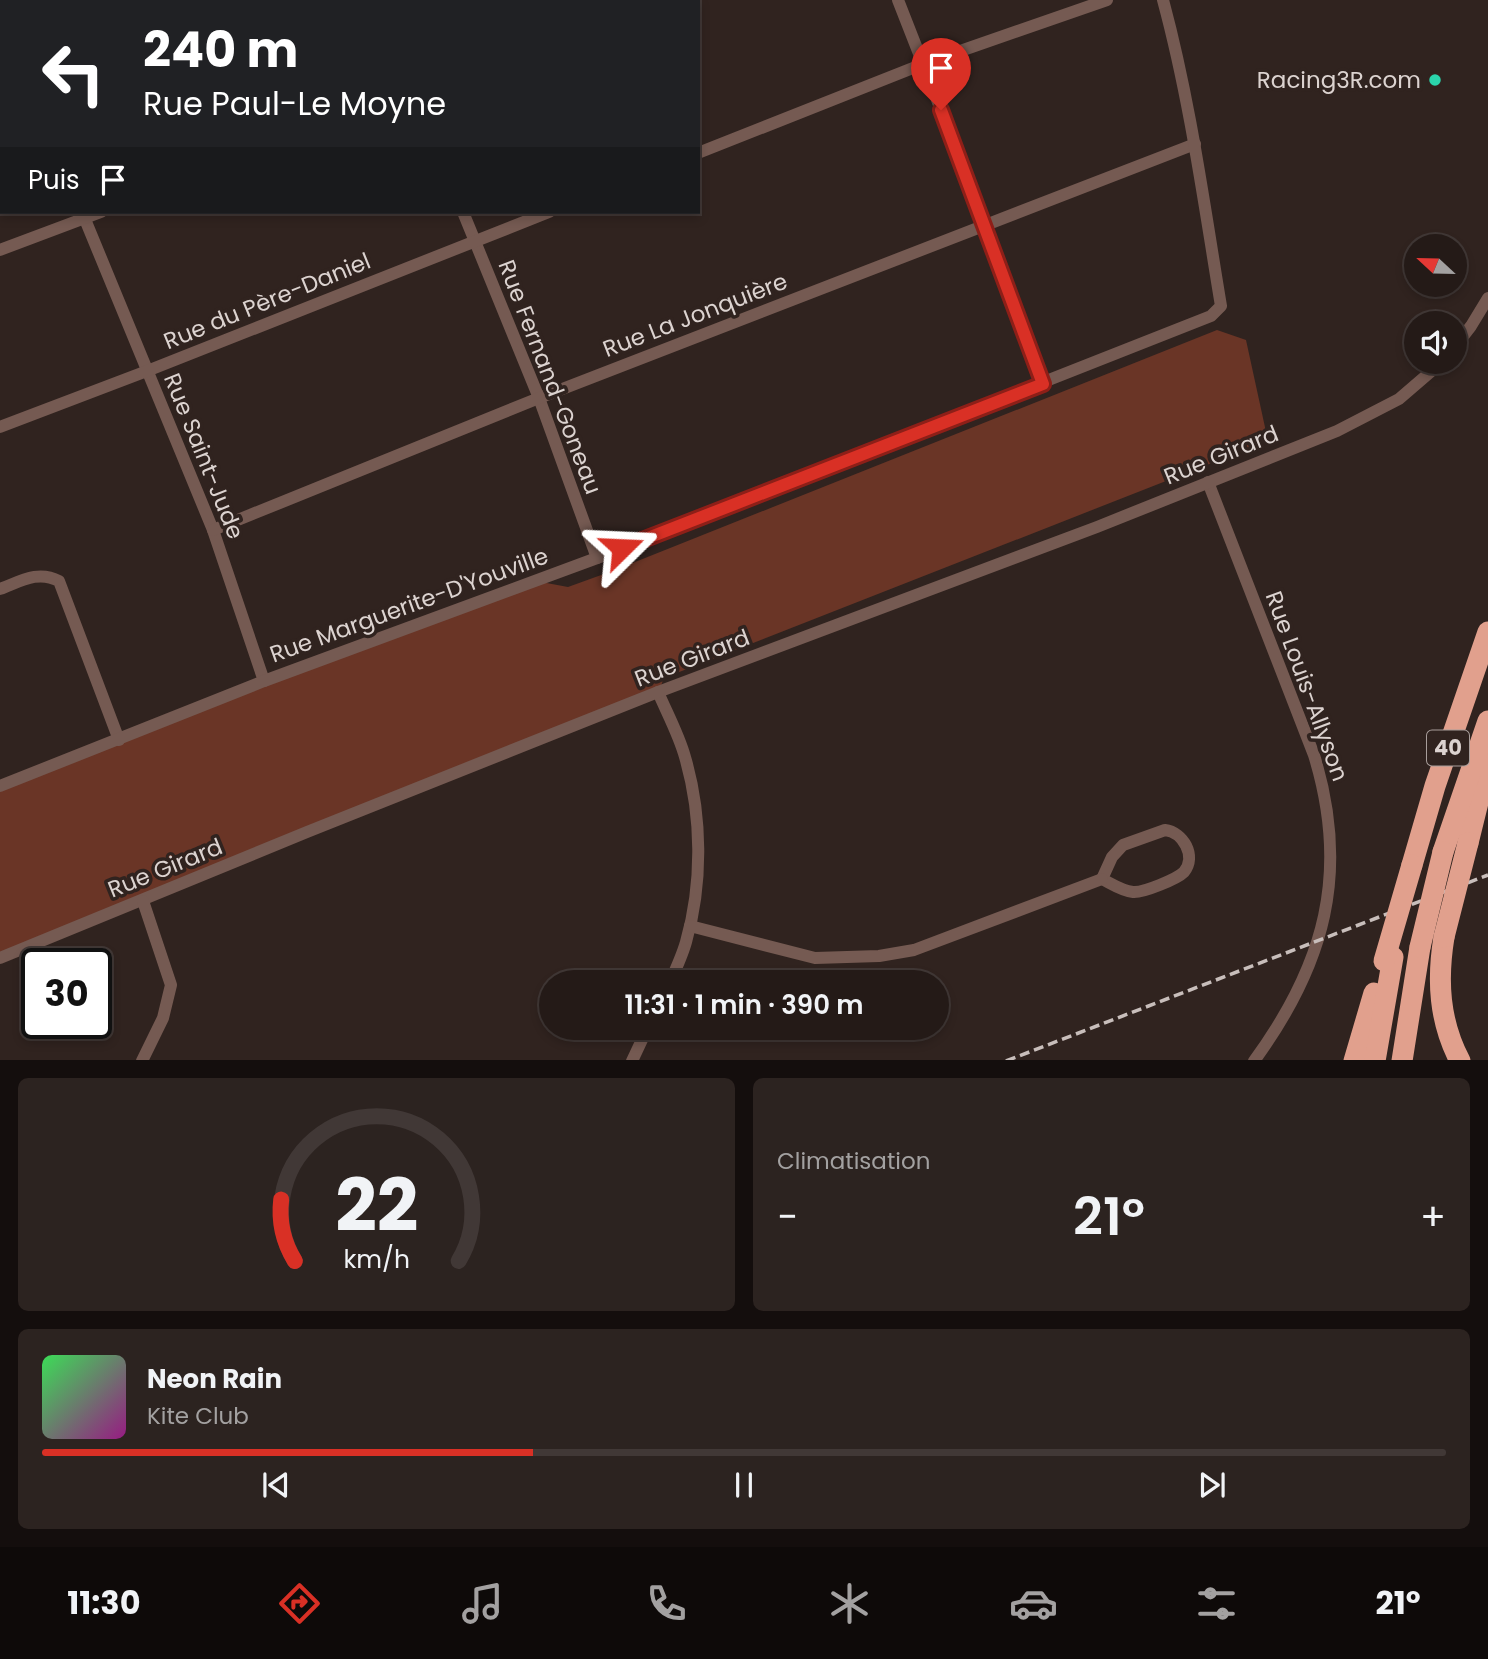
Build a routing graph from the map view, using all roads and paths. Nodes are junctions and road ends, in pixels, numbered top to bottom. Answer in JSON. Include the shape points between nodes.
{"nodes":[{"id":1,"x":898,"y":0,"type":"edge"},
{"id":2,"x":1107,"y":0,"type":"edge"},
{"id":3,"x":1163,"y":0,"type":"edge"},
{"id":4,"x":923,"y":64,"type":"junction"},
{"id":5,"x":1195,"y":144,"type":"junction"},
{"id":6,"x":700,"y":152,"type":"edge"},
{"id":7,"x":464,"y":214,"type":"edge"},
{"id":8,"x":544,"y":214,"type":"edge"},
{"id":9,"x":83,"y":215,"type":"edge"},
{"id":10,"x":986,"y":226,"type":"junction"},
{"id":11,"x":474,"y":241,"type":"junction"},
{"id":12,"x":0,"y":250,"type":"edge"},
{"id":13,"x":1488,"y":298,"type":"edge"},
{"id":14,"x":1467,"y":331,"type":"edge"},
{"id":15,"x":147,"y":371,"type":"junction"},
{"id":16,"x":1427,"y":374,"type":"edge"},
{"id":17,"x":1043,"y":384,"type":"junction"},
{"id":18,"x":539,"y":398,"type":"junction"},
{"id":19,"x":0,"y":427,"type":"edge"},
{"id":20,"x":1208,"y":482,"type":"junction"},
{"id":21,"x":213,"y":530,"type":"junction"},
{"id":22,"x":597,"y":558,"type":"junction"},
{"id":23,"x":0,"y":589,"type":"edge"},
{"id":24,"x":1488,"y":632,"type":"edge"},
{"id":25,"x":264,"y":681,"type":"junction"},
{"id":26,"x":658,"y":692,"type":"junction"},
{"id":27,"x":1488,"y":721,"type":"edge"},
{"id":28,"x":118,"y":740,"type":"junction"},
{"id":29,"x":1488,"y":762,"type":"edge"},
{"id":30,"x":0,"y":786,"type":"edge"},
{"id":31,"x":1102,"y":879,"type":"junction"},
{"id":32,"x":143,"y":901,"type":"junction"},
{"id":33,"x":690,"y":926,"type":"junction"},
{"id":34,"x":0,"y":958,"type":"edge"},
{"id":35,"x":1389,"y":959,"type":"junction"},
{"id":36,"x":675,"y":970,"type":"edge"},
{"id":37,"x":642,"y":1040,"type":"edge"},
{"id":38,"x":142,"y":1060,"type":"edge"},
{"id":39,"x":632,"y":1060,"type":"edge"},
{"id":40,"x":1254,"y":1060,"type":"edge"},
{"id":41,"x":1354,"y":1060,"type":"edge"},
{"id":42,"x":1375,"y":1060,"type":"edge"},
{"id":43,"x":1402,"y":1060,"type":"edge"},
{"id":44,"x":1460,"y":1060,"type":"edge"}],
"edges":[{"from":1,"to":4,"type":"street"},
{"from":2,"to":4,"type":"street"},
{"from":3,"to":5,"type":"street"},
{"from":4,"to":6,"type":"street"},
{"from":4,"to":10,"type":"street"},
{"from":5,"to":10,"type":"street","name":"Rue La Jonquière"},
{"from":5,"to":17,"type":"street","name":"Rue Marguerite-D'Youville","via":[[1221,306],[1210,316]]},
{"from":7,"to":11,"type":"street","name":"Rue Fernand-Goneau"},
{"from":8,"to":11,"type":"street","name":"Rue du Père-Daniel"},
{"from":9,"to":12,"type":"street"},
{"from":9,"to":15,"type":"street","name":"Rue Saint-Jude"},
{"from":10,"to":17,"type":"street"},
{"from":10,"to":18,"type":"street","name":"Rue La Jonquière"},
{"from":11,"to":15,"type":"street","name":"Rue du Père-Daniel"},
{"from":11,"to":18,"type":"street","name":"Rue Fernand-Goneau"},
{"from":13,"to":14,"type":"street"},
{"from":15,"to":19,"type":"street","name":"Rue du Père-Daniel"},
{"from":15,"to":21,"type":"street","name":"Rue Saint-Jude"},
{"from":16,"to":20,"type":"street","name":"Rue Girard","via":[[1399,399],[1345,428]]},
{"from":17,"to":22,"type":"street","name":"Rue Marguerite-D'Youville"},
{"from":18,"to":21,"type":"street","name":"Rue La Jonquière"},
{"from":18,"to":22,"type":"street","name":"Rue Fernand-Goneau"},
{"from":20,"to":26,"type":"street","name":"Rue Girard"},
{"from":20,"to":40,"type":"street","name":"Rue Louis-Allyson","via":[[1311,745],[1329,828],[1330,875],[1315,953],[1288,1012]]},
{"from":21,"to":25,"type":"street","name":"Rue Saint-Jude"},
{"from":22,"to":25,"type":"street","name":"Rue Marguerite-D'Youville"},
{"from":23,"to":28,"type":"street","via":[[36,576],[59,581]]},
{"from":24,"to":35,"type":"highway","number":"40","bridge":true,"via":[[1435,786]]},
{"from":25,"to":28,"type":"street","name":"Rue Marguerite-D'Youville"},
{"from":26,"to":32,"type":"street","name":"Rue Girard"},
{"from":26,"to":33,"type":"street","via":[[685,754],[695,798],[697,875]]},
{"from":27,"to":43,"type":"highway","number":"40","bridge":true,"via":[[1444,852],[1420,947]]},
{"from":28,"to":30,"type":"street","name":"Rue Marguerite-D'Youville"},
{"from":29,"to":44,"type":"highway","bridge":true,"via":[[1444,937],[1440,974],[1442,1008]]},
{"from":31,"to":31,"type":"street","via":[[1134,892],[1177,877],[1188,863],[1185,843],[1178,834],[1165,830],[1123,845]]},
{"from":31,"to":33,"type":"street","via":[[914,950],[879,956],[815,958]]},
{"from":32,"to":34,"type":"street","name":"Rue Girard"},
{"from":32,"to":38,"type":"street","via":[[171,985],[163,1018]]},
{"from":33,"to":36,"type":"street"},
{"from":35,"to":41,"type":"highway"},
{"from":35,"to":42,"type":"highway"},
{"from":37,"to":39,"type":"street"}]}
